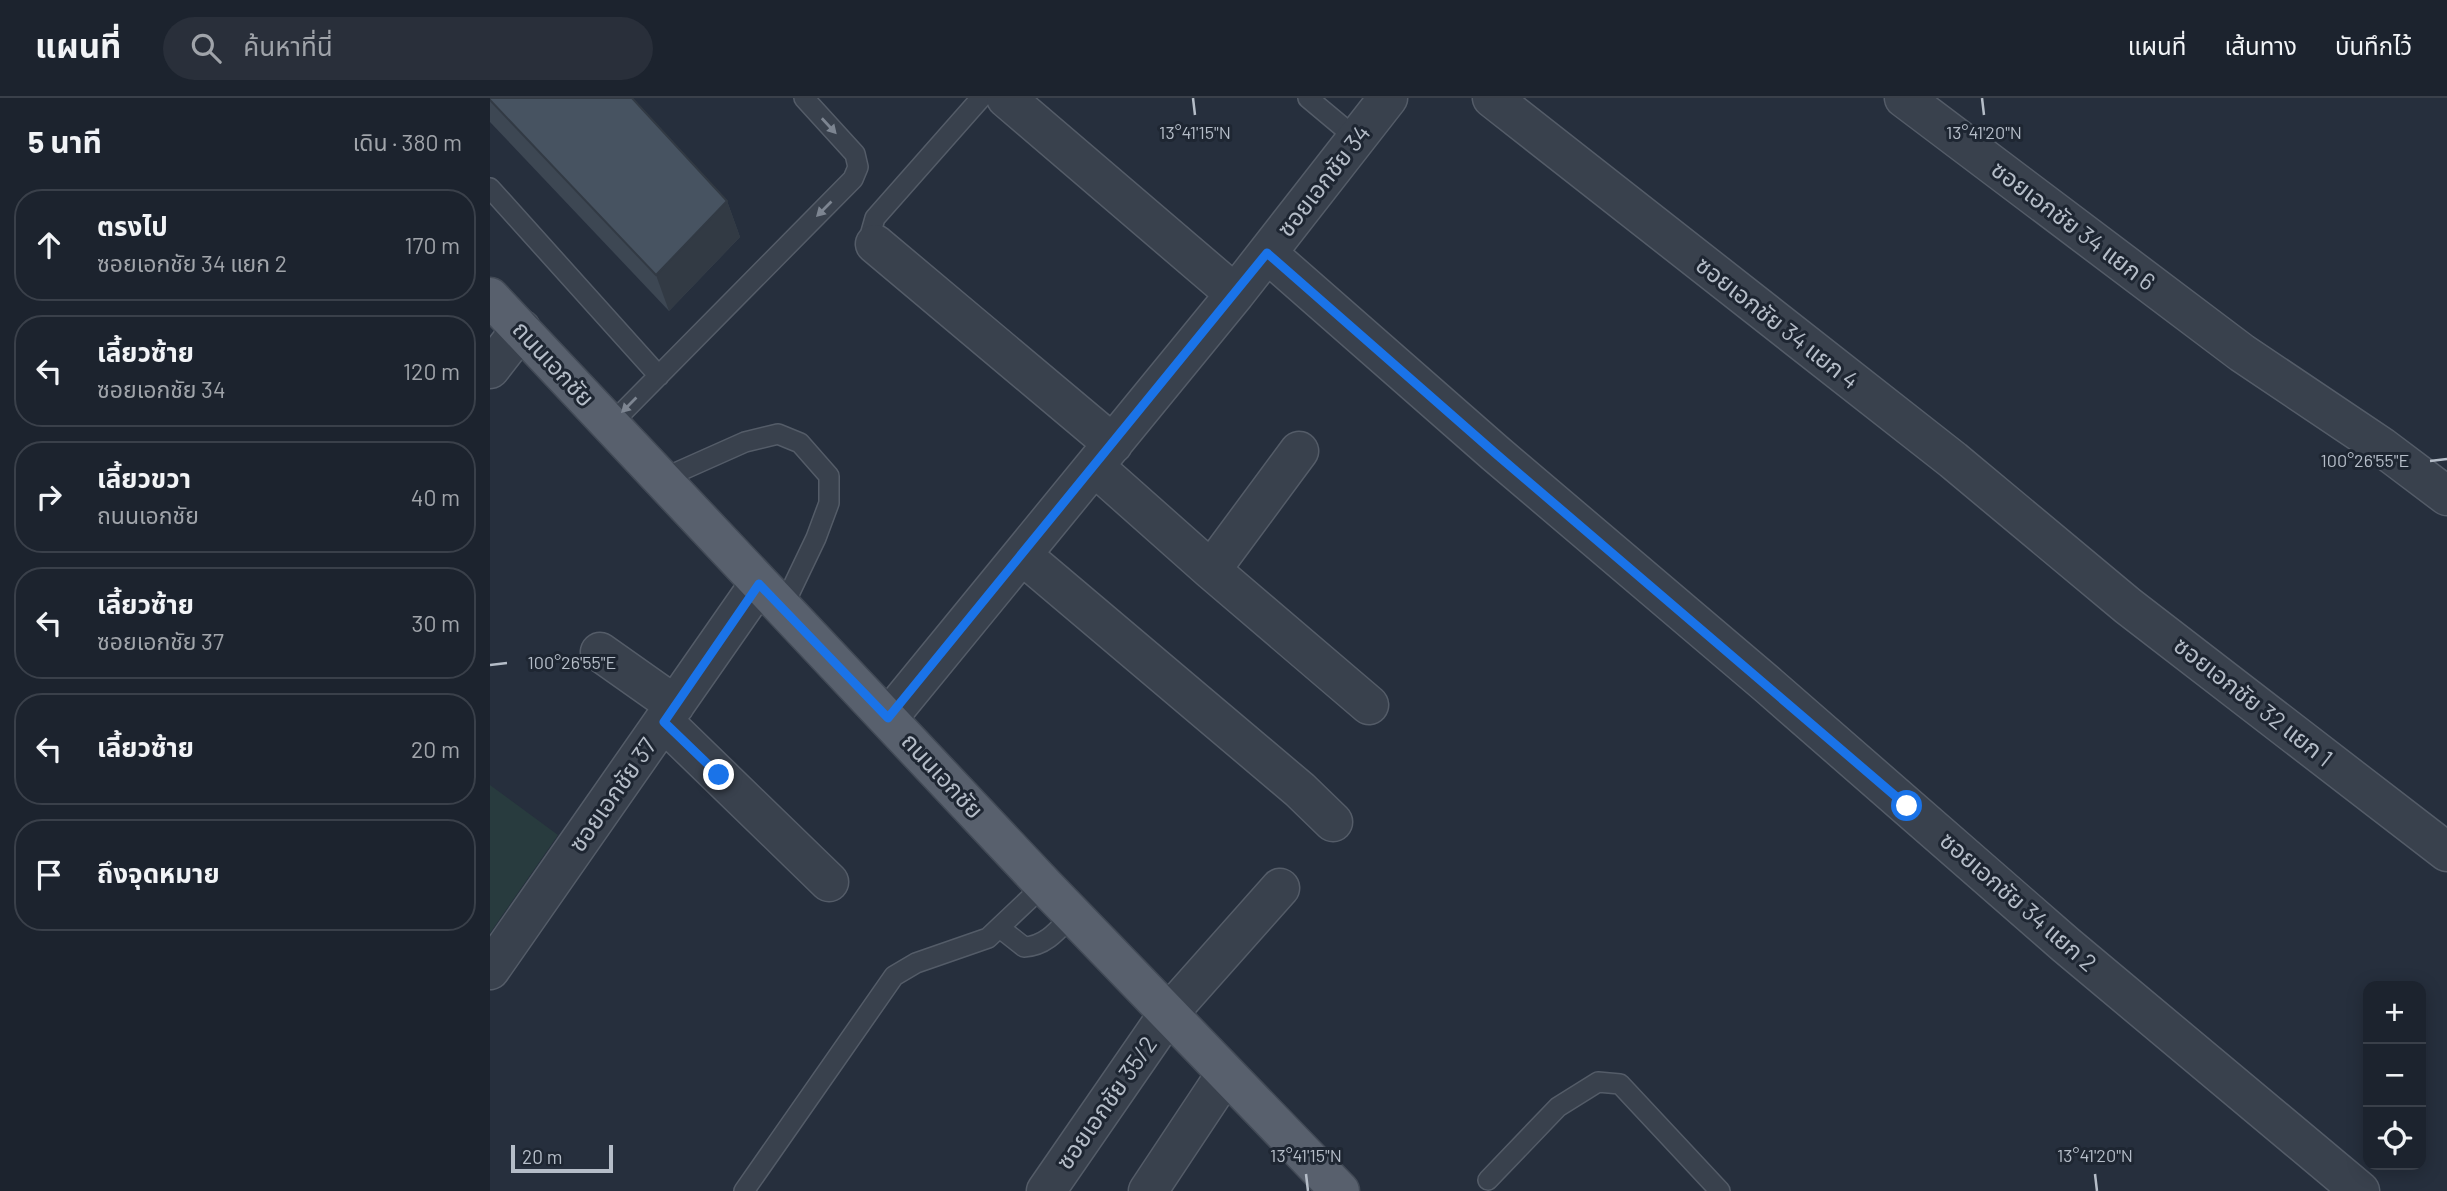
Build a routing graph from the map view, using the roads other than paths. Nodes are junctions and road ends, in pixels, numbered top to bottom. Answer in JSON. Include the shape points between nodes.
{"nodes":[{"id":1,"x":804,"y":98,"type":"edge"},
{"id":2,"x":981,"y":98,"type":"edge"},
{"id":3,"x":1006,"y":98,"type":"edge"},
{"id":4,"x":1308,"y":98,"type":"edge"},
{"id":5,"x":1388,"y":98,"type":"edge"},
{"id":6,"x":1492,"y":98,"type":"edge"},
{"id":7,"x":1904,"y":98,"type":"edge"},
{"id":8,"x":1357,"y":139,"type":"junction"},
{"id":9,"x":490,"y":188,"type":"edge"},
{"id":10,"x":875,"y":244,"type":"joint"},
{"id":11,"x":1267,"y":253,"type":"junction"},
{"id":12,"x":1235,"y":294,"type":"junction"},
{"id":13,"x":490,"y":297,"type":"edge"},
{"id":14,"x":521,"y":329,"type":"junction"},
{"id":15,"x":490,"y":369,"type":"edge"},
{"id":16,"x":659,"y":376,"type":"junction"},
{"id":17,"x":610,"y":425,"type":"junction"},
{"id":18,"x":1299,"y":451,"type":"dead end"},
{"id":19,"x":1104,"y":455,"type":"junction"},
{"id":20,"x":662,"y":479,"type":"junction"},
{"id":21,"x":2447,"y":496,"type":"edge"},
{"id":22,"x":2061,"y":550,"type":"joint"},
{"id":23,"x":1022,"y":555,"type":"junction"},
{"id":24,"x":1211,"y":570,"type":"junction"},
{"id":25,"x":770,"y":597,"type":"junction"},
{"id":26,"x":600,"y":653,"type":"dead end"},
{"id":27,"x":1369,"y":705,"type":"dead end"},
{"id":28,"x":670,"y":713,"type":"junction"},
{"id":29,"x":888,"y":718,"type":"junction"},
{"id":30,"x":1333,"y":822,"type":"dead end"},
{"id":31,"x":2447,"y":852,"type":"edge"},
{"id":32,"x":829,"y":882,"type":"dead end"},
{"id":33,"x":1044,"y":885,"type":"junction"},
{"id":34,"x":1280,"y":888,"type":"dead end"},
{"id":35,"x":1073,"y":914,"type":"junction"},
{"id":36,"x":1000,"y":928,"type":"junction"},
{"id":37,"x":490,"y":970,"type":"edge"},
{"id":38,"x":1168,"y":1014,"type":"junction"},
{"id":39,"x":1225,"y":1074,"type":"junction"},
{"id":40,"x":1488,"y":1180,"type":"dead end"},
{"id":41,"x":744,"y":1191,"type":"edge"},
{"id":42,"x":1046,"y":1191,"type":"edge"},
{"id":43,"x":1148,"y":1191,"type":"edge"},
{"id":44,"x":1340,"y":1191,"type":"edge"},
{"id":45,"x":1720,"y":1191,"type":"edge"},
{"id":46,"x":2360,"y":1191,"type":"edge"}],
"edges":[{"from":1,"to":16,"type":"lane","one_way":true,"via":[[855,153],[858,167],[853,179]]},
{"from":2,"to":10,"type":"lane","via":[[875,218],[871,232]]},
{"from":3,"to":12,"type":"street"},
{"from":4,"to":8,"type":"lane"},
{"from":5,"to":8,"type":"street","name":"ซอยเอกชัย 34"},
{"from":6,"to":22,"type":"street","name":"ซอยเอกชัย 34 แยก 4"},
{"from":7,"to":21,"type":"street","name":"ซอยเอกชัย 34 แยก 6","via":[[2242,353]]},
{"from":8,"to":11,"type":"street","name":"ซอยเอกชัย 34"},
{"from":9,"to":16,"type":"lane"},
{"from":10,"to":19,"type":"street"},
{"from":11,"to":12,"type":"street","name":"ซอยเอกชัย 34"},
{"from":11,"to":46,"type":"street","name":"ซอยเอกชัย 34 แยก 2","via":[[2066,945]]},
{"from":12,"to":19,"type":"street","name":"ซอยเอกชัย 34"},
{"from":13,"to":14,"type":"main road","name":"ถนนเอกชัย"},
{"from":14,"to":15,"type":"street"},
{"from":14,"to":17,"type":"main road","name":"ถนนเอกชัย"},
{"from":16,"to":17,"type":"lane","one_way":true},
{"from":17,"to":20,"type":"main road","name":"ถนนเอกชัย"},
{"from":18,"to":24,"type":"street"},
{"from":19,"to":23,"type":"street","name":"ซอยเอกชัย 34"},
{"from":19,"to":24,"type":"street"},
{"from":20,"to":25,"type":"main road","name":"ถนนเอกชัย"},
{"from":20,"to":25,"type":"lane","via":[[745,442],[778,434],[800,443],[829,476],[829,503],[816,538]]},
{"from":22,"to":31,"type":"street","name":"ซอยเอกชัย 32 แยก 1"},
{"from":23,"to":29,"type":"street","name":"ซอยเอกชัย 34"},
{"from":23,"to":30,"type":"street"},
{"from":24,"to":27,"type":"street"},
{"from":25,"to":28,"type":"street","name":"ซอยเอกชัย 37"},
{"from":25,"to":29,"type":"main road","name":"ถนนเอกชัย"},
{"from":26,"to":28,"type":"street"},
{"from":28,"to":32,"type":"street"},
{"from":28,"to":37,"type":"street","name":"ซอยเอกชัย 37"},
{"from":29,"to":33,"type":"main road","name":"ถนนเอกชัย"},
{"from":33,"to":35,"type":"main road","name":"ถนนเอกชัย"},
{"from":33,"to":36,"type":"lane"},
{"from":34,"to":38,"type":"street","name":"ซอยเอกชัย 35/2"},
{"from":35,"to":36,"type":"lane","via":[[1046,941],[1033,946],[1024,947]]},
{"from":35,"to":38,"type":"main road","name":"ถนนเอกชัย"},
{"from":36,"to":41,"type":"lane","via":[[988,938],[916,962],[894,976]]},
{"from":38,"to":39,"type":"main road","name":"ถนนเอกชัย"},
{"from":38,"to":42,"type":"street","name":"ซอยเอกชัย 35/2"},
{"from":39,"to":43,"type":"street"},
{"from":39,"to":44,"type":"main road","name":"ถนนเอกชัย"},
{"from":40,"to":45,"type":"lane","via":[[1558,1107],[1598,1082],[1620,1084]]}]}
